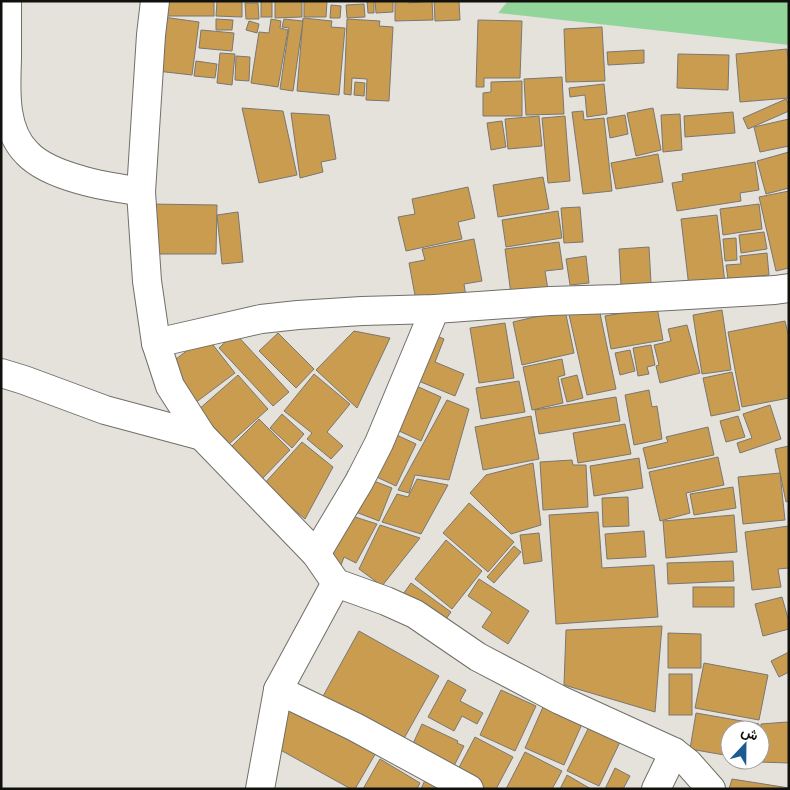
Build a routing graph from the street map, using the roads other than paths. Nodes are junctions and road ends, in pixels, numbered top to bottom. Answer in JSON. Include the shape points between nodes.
{"nodes":[{"id":1,"x":7,"y":1,"type":"edge"},
{"id":2,"x":155,"y":1,"type":"edge"},
{"id":3,"x":141,"y":192,"type":"junction"},
{"id":4,"x":789,"y":288,"type":"edge"},
{"id":5,"x":435,"y":308,"type":"junction"},
{"id":6,"x":156,"y":343,"type":"junction"},
{"id":7,"x":1,"y":373,"type":"edge"},
{"id":8,"x":202,"y":436,"type":"junction"},
{"id":9,"x":316,"y":554,"type":"junction"},
{"id":10,"x":336,"y":583,"type":"junction"},
{"id":11,"x":278,"y":690,"type":"junction"},
{"id":12,"x":674,"y":752,"type":"junction"},
{"id":13,"x":260,"y":789,"type":"edge"},
{"id":14,"x":469,"y":789,"type":"edge"},
{"id":15,"x":656,"y":789,"type":"edge"},
{"id":16,"x":711,"y":789,"type":"edge"}],
"edges":[{"from":1,"to":3,"type":"street","via":[[6,92],[18,143],[39,163],[59,172],[83,181]]},
{"from":2,"to":3,"type":"street"},
{"from":3,"to":6,"type":"street","via":[[147,281]]},
{"from":4,"to":5,"type":"street"},
{"from":5,"to":6,"type":"street","via":[[362,310],[261,319]]},
{"from":5,"to":9,"type":"street","via":[[379,443]]},
{"from":6,"to":8,"type":"street","via":[[170,386]]},
{"from":7,"to":8,"type":"street","via":[[105,410]]},
{"from":8,"to":9,"type":"street"},
{"from":9,"to":10,"type":"street"},
{"from":10,"to":11,"type":"street"},
{"from":10,"to":12,"type":"street","via":[[415,614],[478,658]]},
{"from":11,"to":13,"type":"street"},
{"from":11,"to":14,"type":"street","via":[[355,727]]},
{"from":12,"to":15,"type":"street"},
{"from":12,"to":16,"type":"street"}]}
